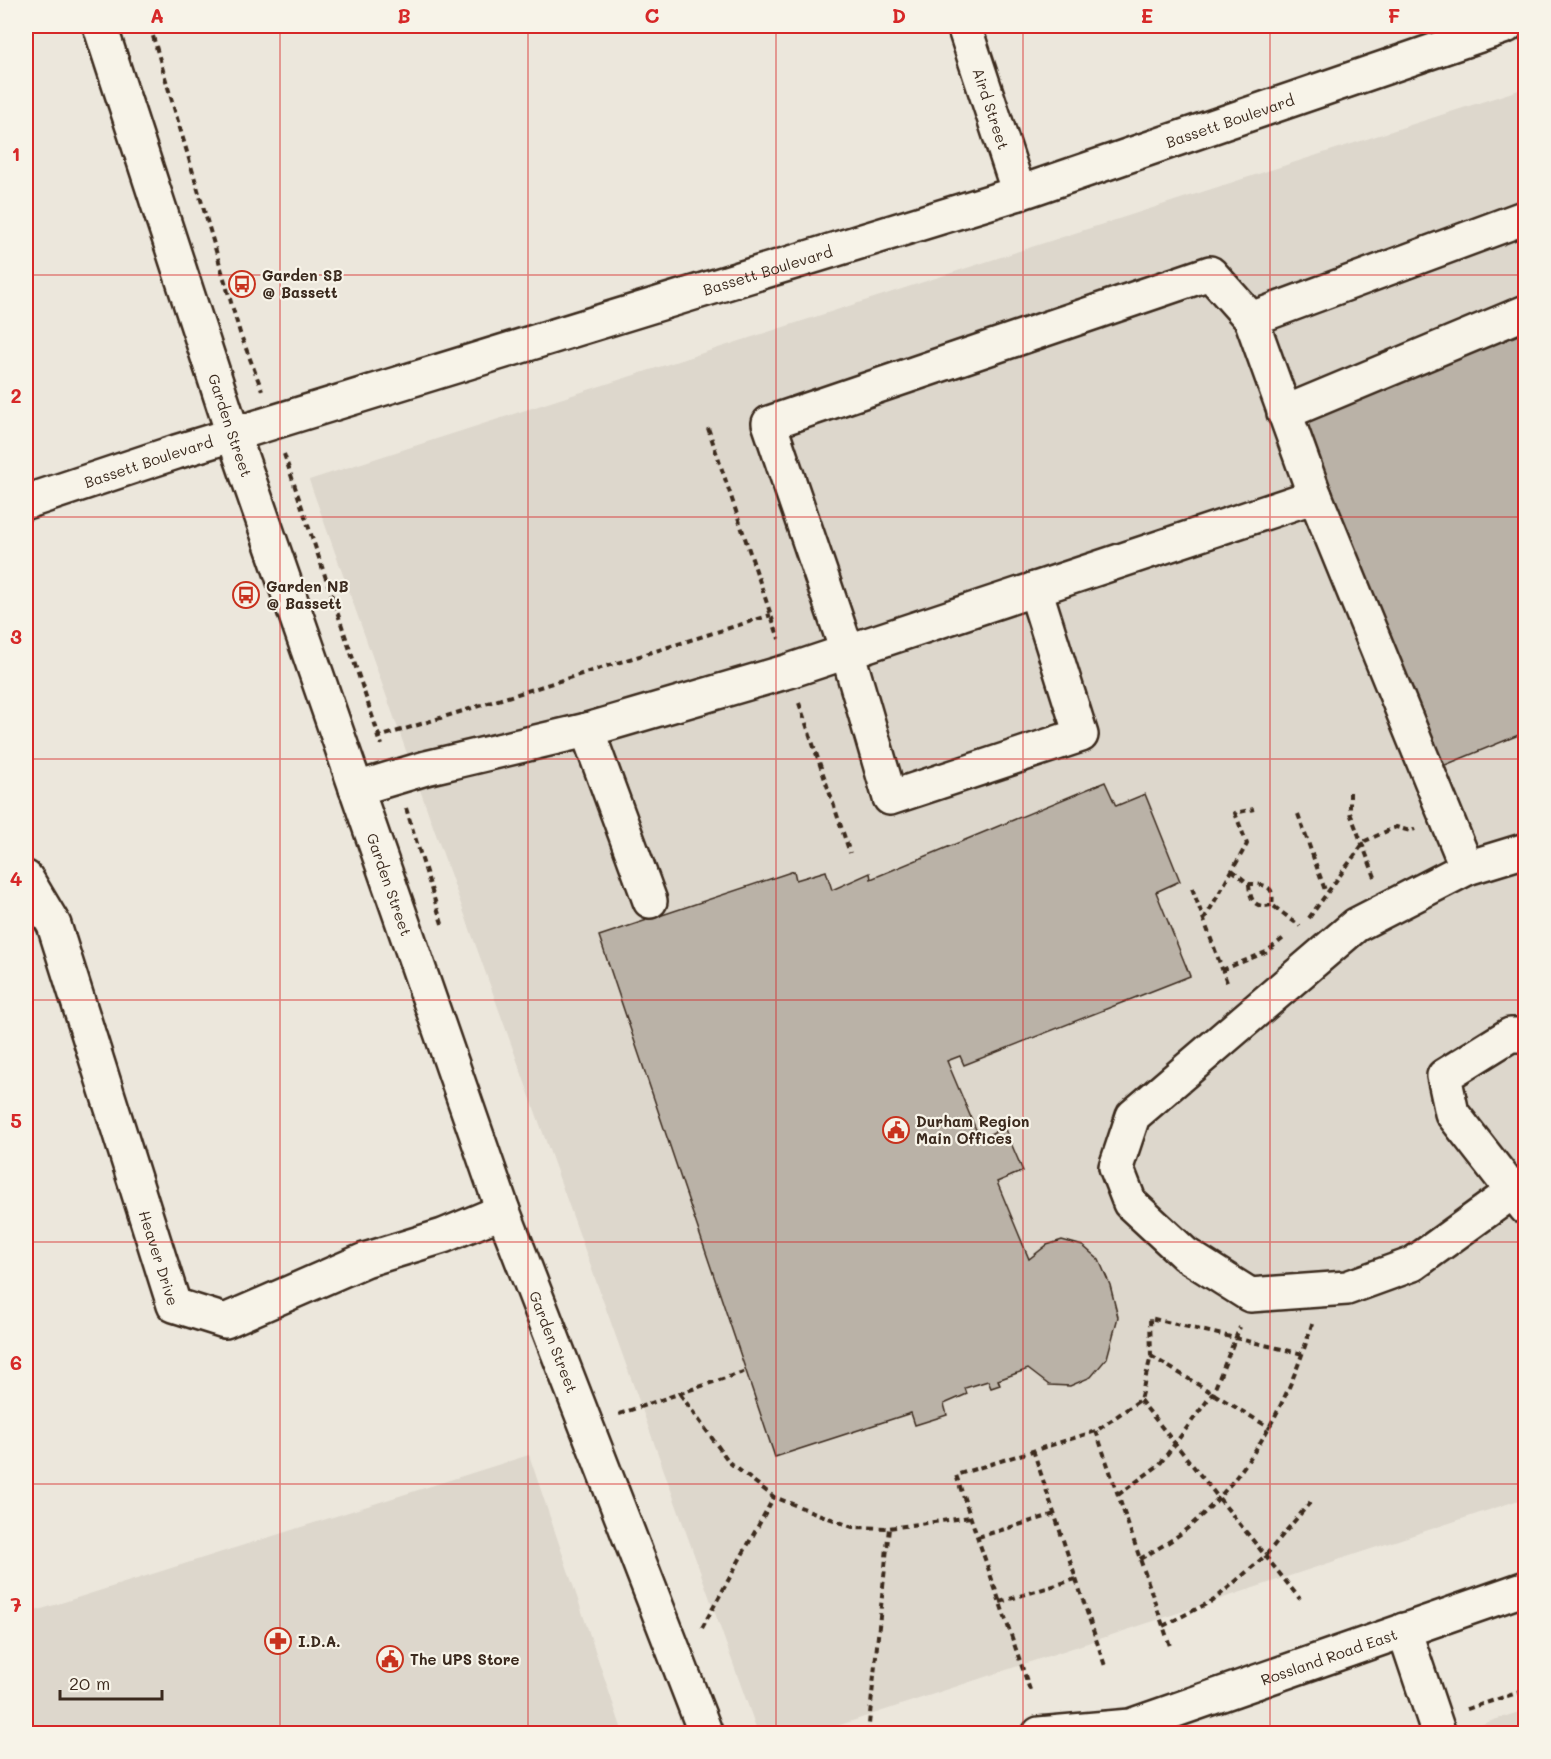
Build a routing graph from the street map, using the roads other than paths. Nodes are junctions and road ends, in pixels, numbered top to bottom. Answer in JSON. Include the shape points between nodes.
{"nodes":[{"id":1,"x":100,"y":26,"type":"edge"},
{"id":2,"x":964,"y":26,"type":"edge"},
{"id":3,"x":1506,"y":26,"type":"edge"},
{"id":4,"x":1019,"y":193,"type":"junction"},
{"id":5,"x":1526,"y":217,"type":"edge"},
{"id":6,"x":1526,"y":312,"type":"edge"},
{"id":7,"x":1251,"y":319,"type":"junction"},
{"id":8,"x":1284,"y":413,"type":"junction"},
{"id":9,"x":234,"y":434,"type":"junction"},
{"id":10,"x":1315,"y":496,"type":"junction"},
{"id":11,"x":26,"y":502,"type":"edge"},
{"id":12,"x":1035,"y":589,"type":"junction"},
{"id":13,"x":847,"y":651,"type":"junction"},
{"id":14,"x":587,"y":730,"type":"junction"},
{"id":15,"x":356,"y":789,"type":"junction"},
{"id":16,"x":1526,"y":850,"type":"edge"},
{"id":17,"x":1467,"y":868,"type":"junction"},
{"id":18,"x":26,"y":878,"type":"edge"},
{"id":19,"x":650,"y":901,"type":"dead end"},
{"id":20,"x":1526,"y":1035,"type":"edge"},
{"id":21,"x":1521,"y":1193,"type":"edge"},
{"id":22,"x":503,"y":1211,"type":"junction"},
{"id":23,"x":1526,"y":1588,"type":"edge"},
{"id":24,"x":1404,"y":1630,"type":"junction"},
{"id":25,"x":1126,"y":1730,"type":"edge"},
{"id":26,"x":706,"y":1734,"type":"edge"},
{"id":27,"x":1039,"y":1734,"type":"edge"},
{"id":28,"x":1439,"y":1734,"type":"edge"}],
"edges":[{"from":1,"to":9,"type":"street","name":"Garden Street"},
{"from":2,"to":4,"type":"street","name":"Aird Street"},
{"from":3,"to":4,"type":"street","name":"Bassett Boulevard"},
{"from":4,"to":9,"type":"street","name":"Bassett Boulevard"},
{"from":5,"to":7,"type":"street"},
{"from":6,"to":8,"type":"street"},
{"from":7,"to":8,"type":"street"},
{"from":7,"to":13,"type":"street","via":[[1210,273],[770,423]]},
{"from":8,"to":10,"type":"street"},
{"from":9,"to":11,"type":"street","name":"Bassett Boulevard"},
{"from":9,"to":15,"type":"street","name":"Garden Street"},
{"from":10,"to":12,"type":"street"},
{"from":10,"to":17,"type":"street"},
{"from":12,"to":13,"type":"street"},
{"from":12,"to":13,"type":"street","via":[[1081,735],[890,798]]},
{"from":13,"to":14,"type":"street"},
{"from":14,"to":15,"type":"street"},
{"from":14,"to":19,"type":"street"},
{"from":15,"to":22,"type":"street","name":"Garden Street"},
{"from":16,"to":17,"type":"street"},
{"from":17,"to":21,"type":"street","via":[[1356,925],[1343,936],[1133,1116],[1116,1167],[1130,1203],[1185,1254],[1250,1295],[1347,1288],[1413,1264]]},
{"from":18,"to":22,"type":"street","name":"Heaver Drive","via":[[54,925],[174,1305],[225,1321],[365,1260],[443,1236]]},
{"from":20,"to":21,"type":"street","via":[[1510,1035],[1444,1076],[1452,1113]]},
{"from":22,"to":26,"type":"street","name":"Garden Street"},
{"from":23,"to":24,"type":"street","name":"Rossland Road East"},
{"from":24,"to":25,"type":"street","name":"Rossland Road East"},
{"from":24,"to":28,"type":"street"},
{"from":25,"to":27,"type":"street","name":"Rossland Road East"}]}
